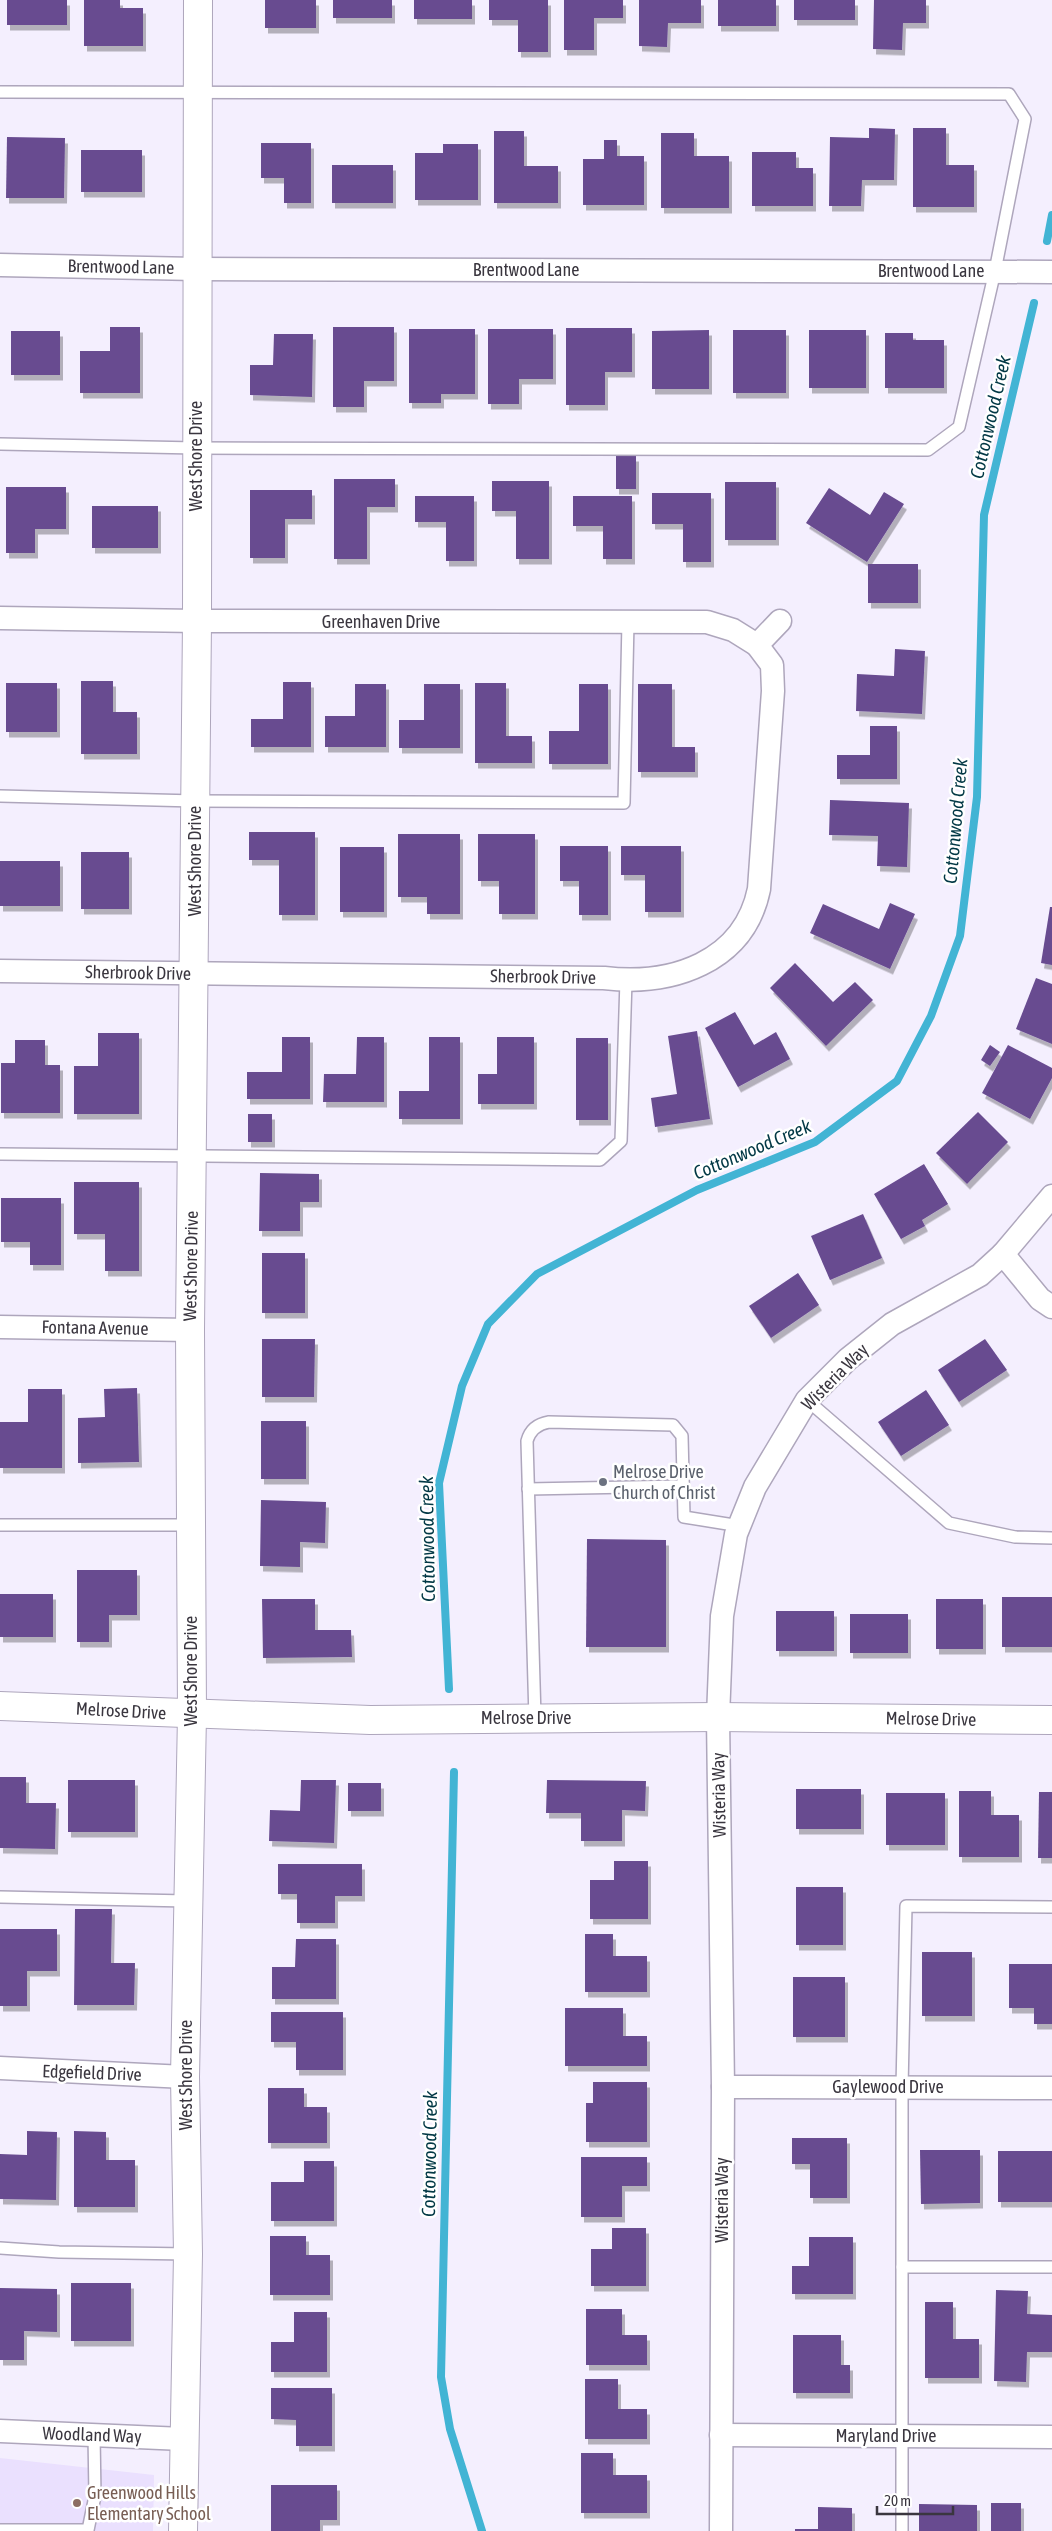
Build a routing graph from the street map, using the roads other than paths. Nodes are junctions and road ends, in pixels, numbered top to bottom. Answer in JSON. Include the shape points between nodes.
{"nodes":[{"id":1,"x":198,"y":0,"type":"edge"},
{"id":2,"x":0,"y":92,"type":"edge"},
{"id":3,"x":197,"y":92,"type":"junction"},
{"id":4,"x":0,"y":265,"type":"edge"},
{"id":5,"x":196,"y":269,"type":"junction"},
{"id":6,"x":995,"y":272,"type":"junction"},
{"id":7,"x":1052,"y":272,"type":"edge"},
{"id":8,"x":0,"y":444,"type":"edge"},
{"id":9,"x":196,"y":448,"type":"junction"},
{"id":10,"x":0,"y":618,"type":"edge"},
{"id":11,"x":197,"y":622,"type":"junction"},
{"id":12,"x":628,"y":622,"type":"junction"},
{"id":13,"x":780,"y":622,"type":"dead end"},
{"id":14,"x":757,"y":645,"type":"junction"},
{"id":15,"x":0,"y":796,"type":"edge"},
{"id":16,"x":195,"y":801,"type":"junction"},
{"id":17,"x":0,"y":971,"type":"edge"},
{"id":18,"x":194,"y":974,"type":"junction"},
{"id":19,"x":626,"y":980,"type":"junction"},
{"id":20,"x":0,"y":1154,"type":"edge"},
{"id":21,"x":192,"y":1156,"type":"junction"},
{"id":22,"x":1052,"y":1196,"type":"edge"},
{"id":23,"x":1003,"y":1254,"type":"junction"},
{"id":24,"x":1052,"y":1307,"type":"edge"},
{"id":25,"x":0,"y":1327,"type":"edge"},
{"id":26,"x":190,"y":1330,"type":"junction"},
{"id":27,"x":807,"y":1400,"type":"junction"},
{"id":28,"x":683,"y":1486,"type":"junction"},
{"id":29,"x":528,"y":1489,"type":"junction"},
{"id":30,"x":0,"y":1525,"type":"edge"},
{"id":31,"x":190,"y":1525,"type":"junction"},
{"id":32,"x":740,"y":1526,"type":"junction"},
{"id":33,"x":1052,"y":1538,"type":"edge"},
{"id":34,"x":0,"y":1706,"type":"edge"},
{"id":35,"x":192,"y":1714,"type":"junction"},
{"id":36,"x":718,"y":1717,"type":"junction"},
{"id":37,"x":535,"y":1718,"type":"junction"},
{"id":38,"x":1052,"y":1720,"type":"edge"},
{"id":39,"x":0,"y":1897,"type":"edge"},
{"id":40,"x":187,"y":1901,"type":"junction"},
{"id":41,"x":1052,"y":1907,"type":"edge"},
{"id":42,"x":0,"y":2068,"type":"edge"},
{"id":43,"x":184,"y":2077,"type":"junction"},
{"id":44,"x":723,"y":2086,"type":"junction"},
{"id":45,"x":902,"y":2087,"type":"junction"},
{"id":46,"x":1052,"y":2088,"type":"edge"},
{"id":47,"x":0,"y":2248,"type":"edge"},
{"id":48,"x":188,"y":2254,"type":"junction"},
{"id":49,"x":902,"y":2267,"type":"junction"},
{"id":50,"x":1052,"y":2267,"type":"edge"},
{"id":51,"x":0,"y":2431,"type":"edge"},
{"id":52,"x":94,"y":2435,"type":"junction"},
{"id":53,"x":721,"y":2435,"type":"junction"},
{"id":54,"x":901,"y":2436,"type":"junction"},
{"id":55,"x":1052,"y":2437,"type":"edge"},
{"id":56,"x":183,"y":2439,"type":"junction"},
{"id":57,"x":0,"y":2530,"type":"edge"},
{"id":58,"x":88,"y":2530,"type":"edge"},
{"id":59,"x":183,"y":2531,"type":"edge"},
{"id":60,"x":721,"y":2531,"type":"edge"},
{"id":61,"x":902,"y":2531,"type":"edge"}],
"edges":[{"from":1,"to":3,"type":"street","name":"West Shore Drive"},
{"from":2,"to":3,"type":"lane"},
{"from":3,"to":5,"type":"street","name":"West Shore Drive"},
{"from":3,"to":6,"type":"lane","via":[[1009,94],[1025,119]]},
{"from":4,"to":5,"type":"street","name":"Brentwood Lane"},
{"from":5,"to":6,"type":"street","name":"Brentwood Lane"},
{"from":5,"to":9,"type":"street","name":"West Shore Drive"},
{"from":6,"to":7,"type":"street","name":"Brentwood Lane"},
{"from":6,"to":9,"type":"lane","via":[[959,428],[928,450]]},
{"from":8,"to":9,"type":"lane"},
{"from":9,"to":11,"type":"street","name":"West Shore Drive"},
{"from":10,"to":11,"type":"street","name":"Greenhaven Drive"},
{"from":11,"to":12,"type":"street","name":"Greenhaven Drive"},
{"from":11,"to":16,"type":"street","name":"West Shore Drive"},
{"from":12,"to":14,"type":"street","name":"Greenhaven Drive","via":[[707,622],[733,630]]},
{"from":12,"to":16,"type":"lane","via":[[624,803]]},
{"from":13,"to":14,"type":"street"},
{"from":14,"to":19,"type":"street","name":"Sherbrook Drive","via":[[772,665],[774,691],[755,907],[746,927],[729,947],[708,961],[660,978]]},
{"from":15,"to":16,"type":"lane"},
{"from":16,"to":18,"type":"street","name":"West Shore Drive"},
{"from":17,"to":18,"type":"street","name":"Sherbrook Drive"},
{"from":18,"to":19,"type":"street","name":"Sherbrook Drive"},
{"from":18,"to":21,"type":"street","name":"West Shore Drive"},
{"from":19,"to":21,"type":"lane","via":[[621,1141],[600,1160]]},
{"from":20,"to":21,"type":"lane"},
{"from":21,"to":26,"type":"street","name":"West Shore Drive"},
{"from":22,"to":23,"type":"street","name":"Wisteria Way"},
{"from":23,"to":24,"type":"street","via":[[1040,1300]]},
{"from":23,"to":27,"type":"street","name":"Wisteria Way","via":[[980,1275],[892,1324]]},
{"from":25,"to":26,"type":"street","name":"Fontana Avenue"},
{"from":26,"to":31,"type":"street","name":"West Shore Drive"},
{"from":27,"to":32,"type":"street","name":"Wisteria Way","via":[[755,1487]]},
{"from":27,"to":33,"type":"lane","via":[[950,1523],[1015,1538]]},
{"from":28,"to":29,"type":"lane"},
{"from":28,"to":29,"type":"lane","via":[[682,1436],[673,1425],[549,1422],[542,1423],[529,1434]]},
{"from":28,"to":32,"type":"lane","via":[[684,1517]]},
{"from":29,"to":37,"type":"lane"},
{"from":30,"to":31,"type":"lane"},
{"from":31,"to":35,"type":"street","name":"West Shore Drive"},
{"from":32,"to":36,"type":"street","name":"Wisteria Way","via":[[722,1616]]},
{"from":34,"to":35,"type":"street","name":"Melrose Drive"},
{"from":35,"to":37,"type":"street","name":"Melrose Drive","via":[[370,1720]]},
{"from":35,"to":40,"type":"street","name":"West Shore Drive"},
{"from":36,"to":37,"type":"street","name":"Melrose Drive"},
{"from":36,"to":38,"type":"street","name":"Melrose Drive"},
{"from":36,"to":44,"type":"street","name":"Wisteria Way"},
{"from":39,"to":40,"type":"lane"},
{"from":40,"to":43,"type":"street","name":"West Shore Drive"},
{"from":41,"to":45,"type":"lane","via":[[906,1906]]},
{"from":42,"to":43,"type":"street","name":"Edgefield Drive"},
{"from":43,"to":48,"type":"street","name":"West Shore Drive"},
{"from":44,"to":45,"type":"street","name":"Gaylewood Drive"},
{"from":44,"to":53,"type":"street","name":"Wisteria Way"},
{"from":45,"to":46,"type":"street","name":"Gaylewood Drive"},
{"from":45,"to":49,"type":"lane"},
{"from":47,"to":48,"type":"lane"},
{"from":48,"to":56,"type":"street","name":"West Shore Drive"},
{"from":49,"to":50,"type":"lane"},
{"from":49,"to":54,"type":"lane"},
{"from":51,"to":52,"type":"street","name":"Woodland Way"},
{"from":52,"to":56,"type":"street","name":"Woodland Way"},
{"from":52,"to":58,"type":"lane","via":[[95,2496]]},
{"from":53,"to":54,"type":"street","name":"Maryland Drive"},
{"from":53,"to":60,"type":"street","name":"Wisteria Way"},
{"from":54,"to":55,"type":"street","name":"Maryland Drive"},
{"from":54,"to":61,"type":"lane"},
{"from":56,"to":59,"type":"street","name":"West Shore Drive"},
{"from":57,"to":58,"type":"lane"}]}
